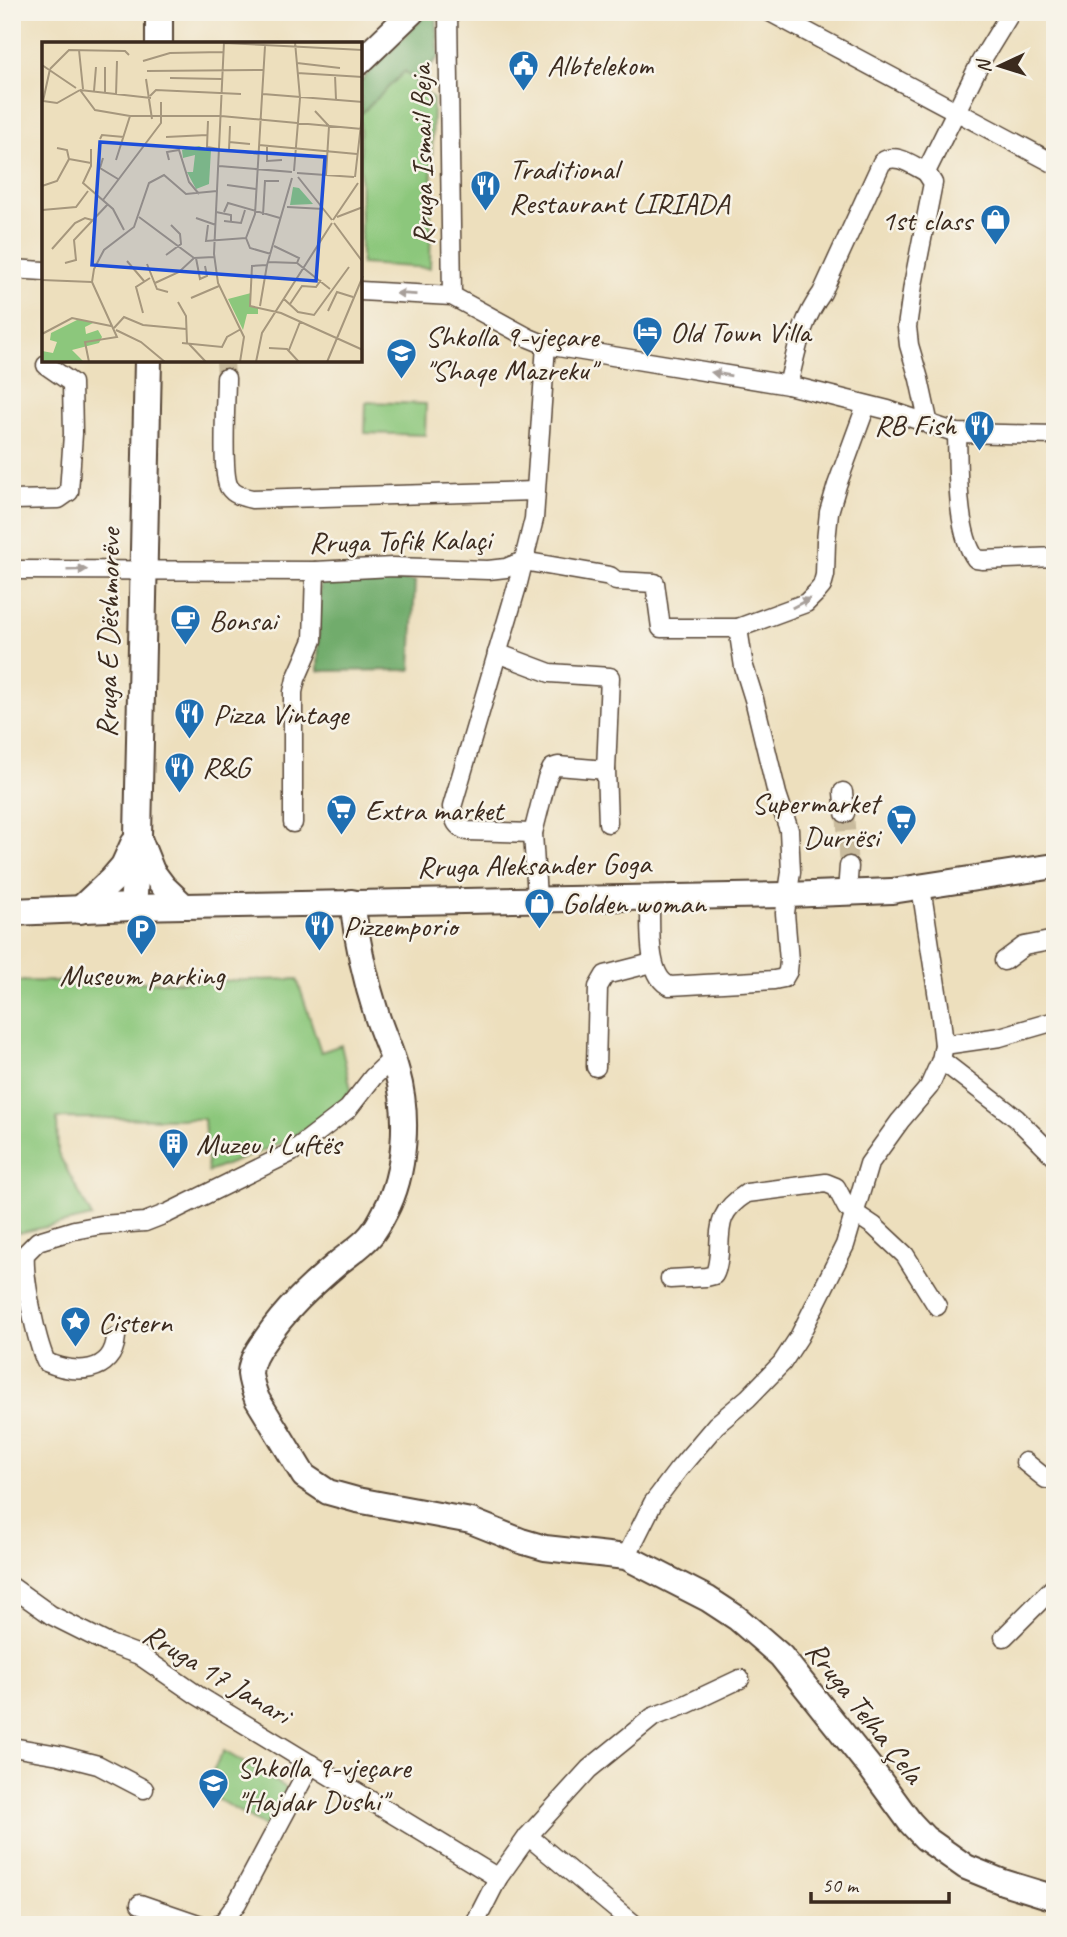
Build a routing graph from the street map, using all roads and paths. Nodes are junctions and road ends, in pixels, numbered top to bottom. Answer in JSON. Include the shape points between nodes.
{"nodes":[{"id":1,"x":159,"y":12,"type":"edge"},
{"id":2,"x":412,"y":12,"type":"edge"},
{"id":3,"x":448,"y":12,"type":"edge"},
{"id":4,"x":770,"y":12,"type":"edge"},
{"id":5,"x":1011,"y":12,"type":"edge"},
{"id":6,"x":159,"y":42,"type":"edge"},
{"id":7,"x":362,"y":60,"type":"edge"},
{"id":8,"x":956,"y":111,"type":"junction"},
{"id":9,"x":1055,"y":164,"type":"edge"},
{"id":10,"x":926,"y":172,"type":"junction"},
{"id":11,"x":12,"y":269,"type":"edge"},
{"id":12,"x":42,"y":271,"type":"edge"},
{"id":13,"x":362,"y":291,"type":"edge"},
{"id":14,"x":452,"y":296,"type":"junction"},
{"id":15,"x":546,"y":345,"type":"junction"},
{"id":16,"x":148,"y":362,"type":"edge"},
{"id":17,"x":46,"y":365,"type":"dead end"},
{"id":18,"x":226,"y":377,"type":"tunnel mouth"},
{"id":19,"x":789,"y":385,"type":"junction"},
{"id":20,"x":866,"y":406,"type":"junction"},
{"id":21,"x":929,"y":425,"type":"junction"},
{"id":22,"x":957,"y":433,"type":"junction"},
{"id":23,"x":1055,"y":435,"type":"edge"},
{"id":24,"x":535,"y":491,"type":"junction"},
{"id":25,"x":12,"y":500,"type":"edge"},
{"id":26,"x":1055,"y":557,"type":"edge"},
{"id":27,"x":523,"y":561,"type":"junction"},
{"id":28,"x":142,"y":569,"type":"junction"},
{"id":29,"x":12,"y":570,"type":"edge"},
{"id":30,"x":315,"y":571,"type":"junction"},
{"id":31,"x":738,"y":628,"type":"junction"},
{"id":32,"x":497,"y":653,"type":"junction"},
{"id":33,"x":606,"y":770,"type":"junction"},
{"id":34,"x":843,"y":792,"type":"dead end"},
{"id":35,"x":845,"y":813,"type":"tunnel mouth"},
{"id":36,"x":293,"y":823,"type":"dead end"},
{"id":37,"x":608,"y":823,"type":"dead end"},
{"id":38,"x":533,"y":833,"type":"junction"},
{"id":39,"x":138,"y":836,"type":"junction"},
{"id":40,"x":849,"y":866,"type":"tunnel mouth"},
{"id":41,"x":1055,"y":866,"type":"edge"},
{"id":42,"x":921,"y":887,"type":"junction"},
{"id":43,"x":847,"y":892,"type":"junction"},
{"id":44,"x":787,"y":895,"type":"junction"},
{"id":45,"x":650,"y":896,"type":"junction"},
{"id":46,"x":537,"y":898,"type":"junction"},
{"id":47,"x":352,"y":902,"type":"junction"},
{"id":48,"x":184,"y":906,"type":"junction"},
{"id":49,"x":133,"y":907,"type":"junction"},
{"id":50,"x":80,"y":910,"type":"junction"},
{"id":51,"x":12,"y":912,"type":"edge"},
{"id":52,"x":1055,"y":940,"type":"edge"},
{"id":53,"x":1004,"y":961,"type":"dead end"},
{"id":54,"x":652,"y":963,"type":"junction"},
{"id":55,"x":1055,"y":1021,"type":"edge"},
{"id":56,"x":942,"y":1053,"type":"junction"},
{"id":57,"x":392,"y":1059,"type":"junction"},
{"id":58,"x":596,"y":1068,"type":"dead end"},
{"id":59,"x":1055,"y":1157,"type":"edge"},
{"id":60,"x":854,"y":1214,"type":"junction"},
{"id":61,"x":670,"y":1279,"type":"dead end"},
{"id":62,"x":937,"y":1306,"type":"dead end"},
{"id":63,"x":117,"y":1337,"type":"dead end"},
{"id":64,"x":1025,"y":1462,"type":"dead end"},
{"id":65,"x":1055,"y":1479,"type":"edge"},
{"id":66,"x":626,"y":1557,"type":"junction"},
{"id":67,"x":1055,"y":1586,"type":"edge"},
{"id":68,"x":12,"y":1587,"type":"edge"},
{"id":69,"x":1004,"y":1637,"type":"dead end"},
{"id":70,"x":740,"y":1679,"type":"dead end"},
{"id":71,"x":12,"y":1747,"type":"edge"},
{"id":72,"x":311,"y":1764,"type":"junction"},
{"id":73,"x":144,"y":1789,"type":"dead end"},
{"id":74,"x":528,"y":1836,"type":"junction"},
{"id":75,"x":498,"y":1878,"type":"junction"},
{"id":76,"x":1055,"y":1898,"type":"edge"},
{"id":77,"x":141,"y":1904,"type":"dead end"},
{"id":78,"x":201,"y":1925,"type":"edge"},
{"id":79,"x":216,"y":1925,"type":"edge"},
{"id":80,"x":474,"y":1925,"type":"edge"},
{"id":81,"x":635,"y":1925,"type":"edge"}],
"edges":[{"from":1,"to":6,"type":"main road"},
{"from":2,"to":7,"type":"street"},
{"from":3,"to":14,"type":"street","name":"Rruga Ismail Beja"},
{"from":4,"to":8,"type":"street"},
{"from":5,"to":8,"type":"street"},
{"from":8,"to":9,"type":"street"},
{"from":8,"to":10,"type":"street"},
{"from":10,"to":19,"type":"street","via":[[896,158],[883,162],[807,316]]},
{"from":10,"to":21,"type":"street","via":[[933,183],[907,327]]},
{"from":11,"to":12,"type":"street"},
{"from":14,"to":13,"type":"street","one_way":true},
{"from":14,"to":15,"type":"street"},
{"from":19,"to":15,"type":"street","one_way":true},
{"from":15,"to":24,"type":"street","name":"Rruga Tofik Kalaçi"},
{"from":16,"to":28,"type":"main road","name":"Rruga E Dëshmorëve"},
{"from":17,"to":25,"type":"street","via":[[72,383],[69,492],[59,499]]},
{"from":18,"to":24,"type":"street","via":[[225,471],[229,487],[238,496]]},
{"from":19,"to":20,"type":"street"},
{"from":20,"to":21,"type":"street"},
{"from":31,"to":20,"type":"street","one_way":true,"via":[[806,603],[822,586],[829,512]]},
{"from":21,"to":22,"type":"street"},
{"from":22,"to":23,"type":"street"},
{"from":22,"to":26,"type":"street","via":[[963,523],[968,548],[976,559]]},
{"from":24,"to":27,"type":"street","name":"Rruga Tofik Kalaçi","via":[[534,519]]},
{"from":27,"to":30,"type":"street","name":"Rruga Tofik Kalaçi","via":[[488,570],[393,567]]},
{"from":27,"to":31,"type":"street","via":[[610,576],[616,581],[656,583],[661,628]]},
{"from":27,"to":32,"type":"street"},
{"from":29,"to":28,"type":"street","name":"Rruga Tofik Kalaçi","one_way":true},
{"from":28,"to":30,"type":"street","name":"Rruga Tofik Kalaçi"},
{"from":28,"to":39,"type":"main road","name":"Rruga E Dëshmorëve"},
{"from":30,"to":36,"type":"street","via":[[313,640],[293,692]]},
{"from":31,"to":44,"type":"street","via":[[744,667],[789,830]]},
{"from":32,"to":33,"type":"street","via":[[550,673],[610,677]]},
{"from":32,"to":38,"type":"street","via":[[452,807],[459,828],[467,831]]},
{"from":33,"to":37,"type":"street"},
{"from":33,"to":38,"type":"street","via":[[552,768]]},
{"from":34,"to":35,"type":"street"},
{"from":38,"to":46,"type":"street"},
{"from":39,"to":48,"type":"street","via":[[152,871]]},
{"from":39,"to":49,"type":"main road","name":"Rruga E Dëshmorëve"},
{"from":39,"to":50,"type":"main road","via":[[124,866]]},
{"from":40,"to":43,"type":"street"},
{"from":41,"to":42,"type":"street","name":"Rruga Aleksander Goga"},
{"from":42,"to":43,"type":"street","name":"Rruga Aleksander Goga"},
{"from":42,"to":56,"type":"street"},
{"from":43,"to":44,"type":"street","name":"Rruga Aleksander Goga"},
{"from":44,"to":45,"type":"street","name":"Rruga Aleksander Goga"},
{"from":44,"to":54,"type":"street","via":[[789,961],[783,978],[670,986],[661,981]]},
{"from":45,"to":46,"type":"street","name":"Rruga Aleksander Goga"},
{"from":45,"to":54,"type":"street"},
{"from":46,"to":47,"type":"street","name":"Rruga Aleksander Goga"},
{"from":47,"to":48,"type":"street","name":"Rruga Aleksander Goga"},
{"from":47,"to":57,"type":"street","via":[[362,962]]},
{"from":48,"to":49,"type":"street","name":"Rruga Aleksander Goga"},
{"from":49,"to":50,"type":"main road","name":"Rruga Aleksander Goga"},
{"from":50,"to":51,"type":"main road","name":"Rruga Aleksander Goga"},
{"from":52,"to":53,"type":"street","via":[[1024,946]]},
{"from":54,"to":58,"type":"street","via":[[601,980]]},
{"from":55,"to":56,"type":"street"},
{"from":56,"to":59,"type":"street"},
{"from":56,"to":60,"type":"street","via":[[929,1087],[869,1164]]},
{"from":57,"to":63,"type":"street","via":[[348,1109],[292,1152],[145,1222],[74,1230],[38,1241],[25,1254],[46,1362],[80,1370],[95,1366],[107,1361]]},
{"from":57,"to":66,"type":"street","via":[[404,1123],[401,1168],[386,1209],[371,1235],[281,1316],[259,1348],[250,1371],[257,1399],[304,1476],[328,1492],[471,1521],[545,1548]]},
{"from":60,"to":61,"type":"street","via":[[836,1187],[826,1183],[747,1193],[723,1215],[714,1275]]},
{"from":60,"to":62,"type":"street","via":[[905,1255]]},
{"from":60,"to":66,"type":"street","via":[[845,1245],[782,1363],[716,1425],[678,1470],[653,1503]]},
{"from":64,"to":65,"type":"street","via":[[1046,1479]]},
{"from":66,"to":76,"type":"street","name":"Rruga Telha Çela","via":[[727,1611],[782,1656],[910,1822],[941,1850],[966,1867]]},
{"from":67,"to":69,"type":"street"},
{"from":68,"to":72,"type":"street","name":"Rruga 17 Janari","via":[[51,1615],[139,1655]]},
{"from":70,"to":74,"type":"street","via":[[653,1717],[589,1769]]},
{"from":71,"to":73,"type":"street","via":[[98,1765]]},
{"from":72,"to":75,"type":"street","name":"Rruga 17 Janari"},
{"from":72,"to":79,"type":"street","via":[[237,1903]]},
{"from":74,"to":75,"type":"street"},
{"from":74,"to":81,"type":"street"},
{"from":75,"to":80,"type":"street"},
{"from":77,"to":78,"type":"street"}]}
